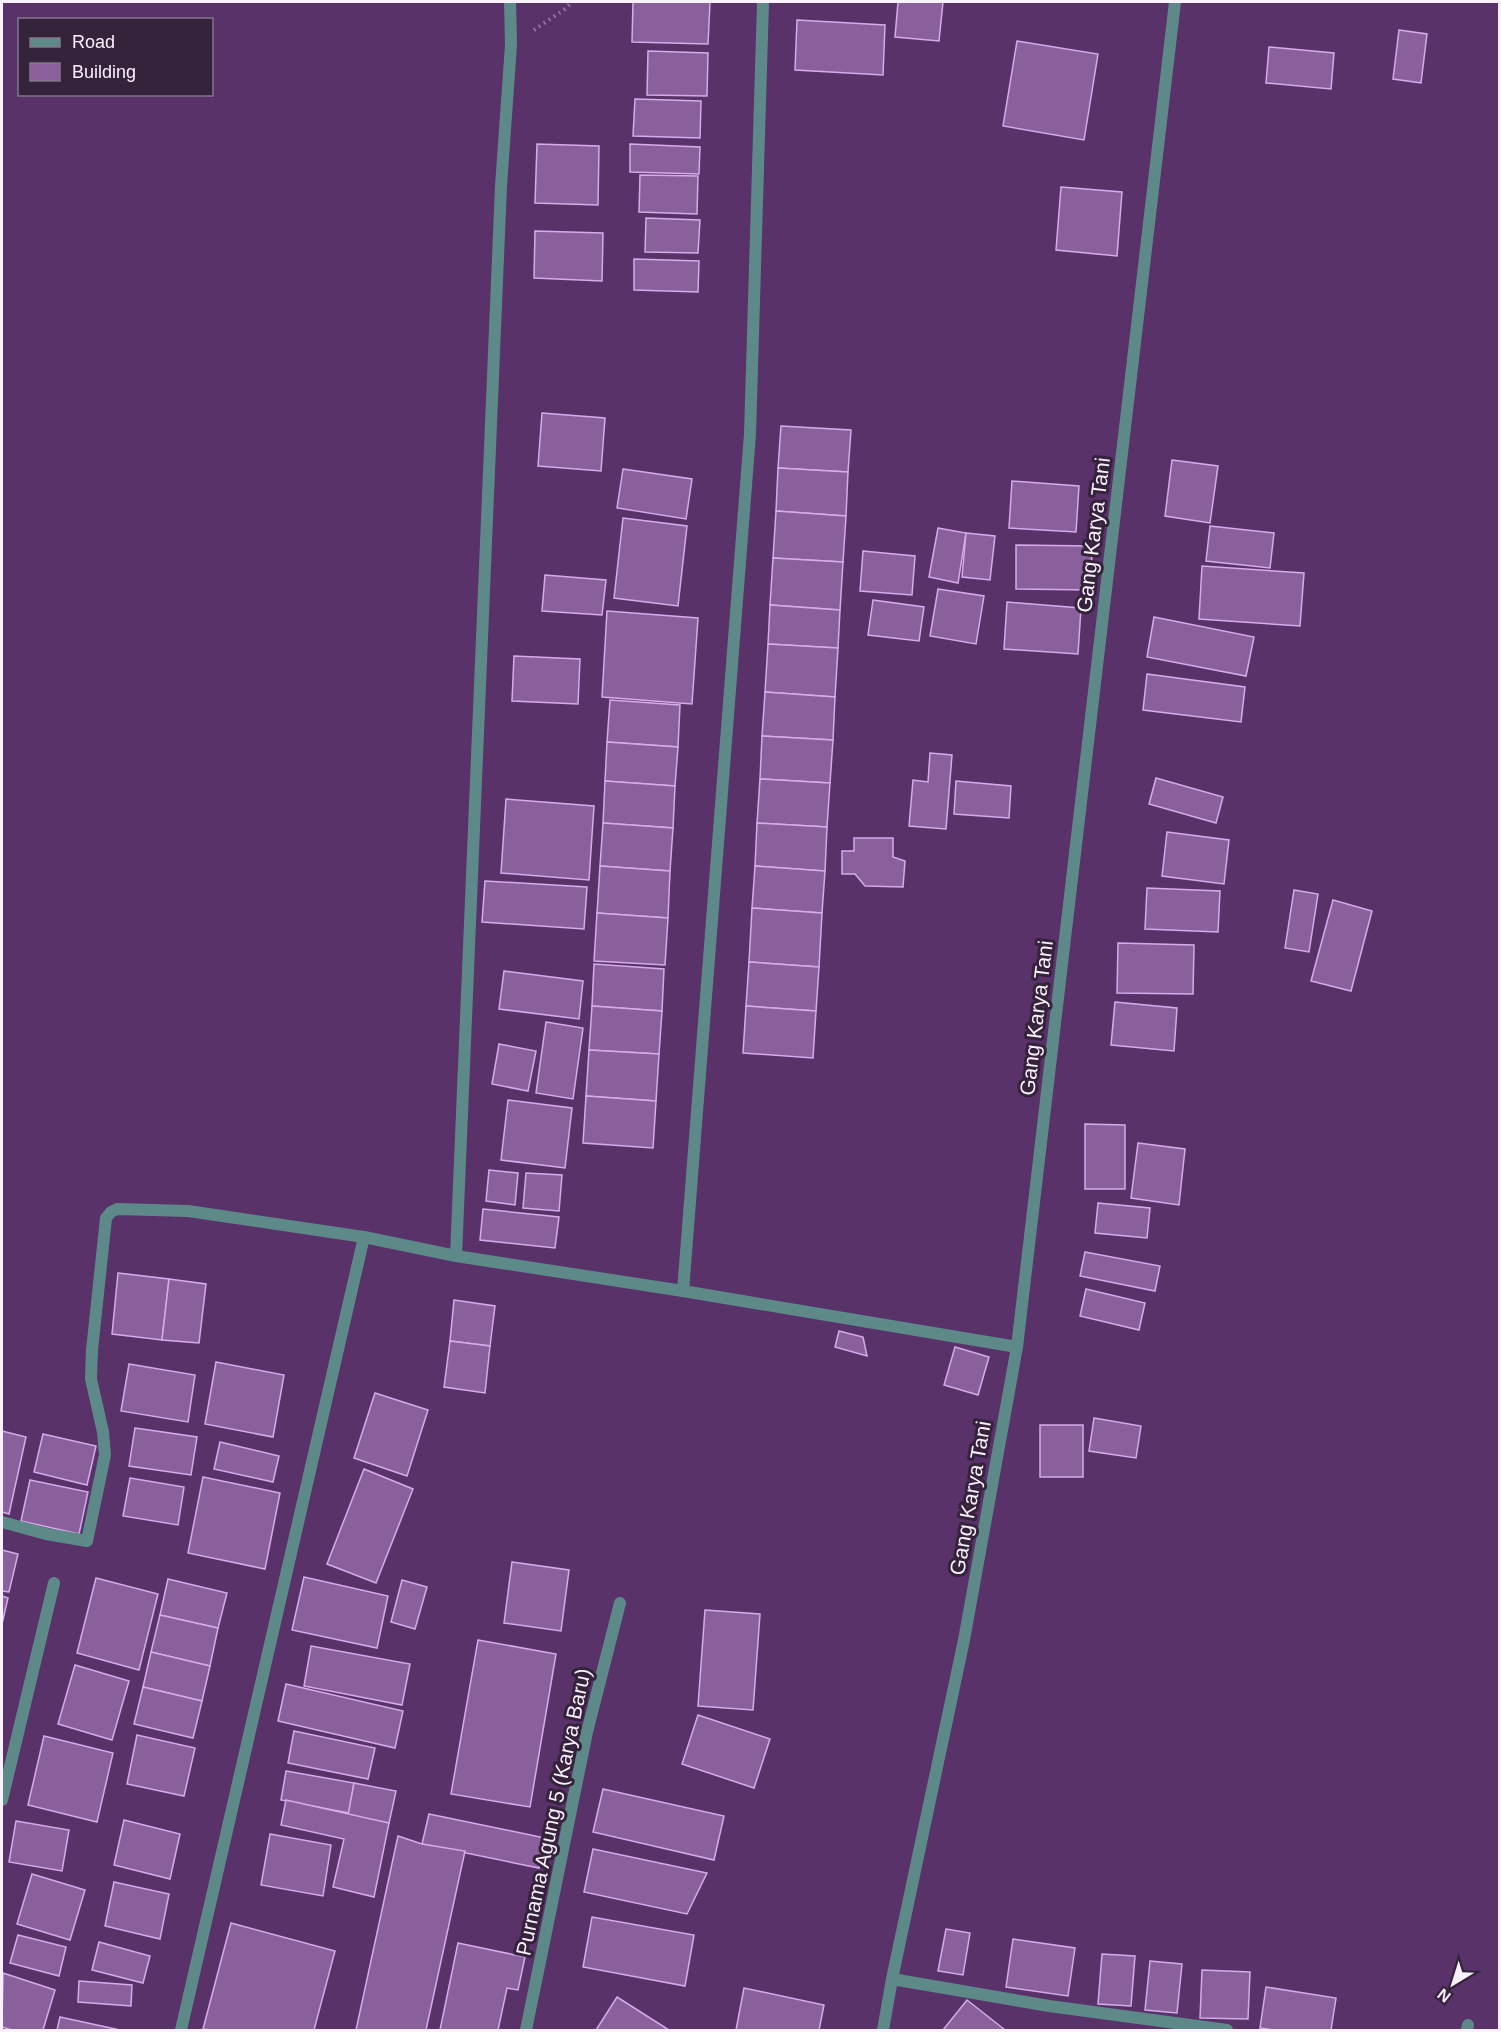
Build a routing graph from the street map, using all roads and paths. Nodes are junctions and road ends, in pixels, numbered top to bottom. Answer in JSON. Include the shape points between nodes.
{"nodes":[{"id":1,"x":510,"y":2,"type":"edge"},
{"id":2,"x":572,"y":2,"type":"edge"},
{"id":3,"x":763,"y":2,"type":"edge"},
{"id":4,"x":1175,"y":2,"type":"edge"},
{"id":5,"x":511,"y":45,"type":"junction"},
{"id":6,"x":364,"y":1237,"type":"junction"},
{"id":7,"x":456,"y":1256,"type":"junction"},
{"id":8,"x":683,"y":1291,"type":"junction"},
{"id":9,"x":1017,"y":1347,"type":"junction"},
{"id":10,"x":2,"y":1522,"type":"edge"},
{"id":11,"x":54,"y":1583,"type":"dead end"},
{"id":12,"x":620,"y":1603,"type":"dead end"},
{"id":13,"x":2,"y":1800,"type":"edge"},
{"id":14,"x":892,"y":1979,"type":"junction"},
{"id":15,"x":181,"y":2031,"type":"edge"},
{"id":16,"x":526,"y":2031,"type":"edge"},
{"id":17,"x":882,"y":2031,"type":"edge"},
{"id":18,"x":1227,"y":2031,"type":"edge"}],
"edges":[{"from":1,"to":5,"type":"street"},
{"from":2,"to":5,"type":"path"},
{"from":3,"to":8,"type":"street","via":[[750,434]]},
{"from":4,"to":9,"type":"street","name":"Gang Karya Tani"},
{"from":5,"to":7,"type":"street","via":[[501,186]]},
{"from":6,"to":7,"type":"street"},
{"from":6,"to":10,"type":"street","via":[[188,1211],[111,1212],[106,1218],[91,1369],[105,1455],[87,1541]]},
{"from":6,"to":15,"type":"street"},
{"from":7,"to":8,"type":"street"},
{"from":8,"to":9,"type":"street"},
{"from":9,"to":14,"type":"street","name":"Gang Karya Tani","via":[[964,1640]]},
{"from":11,"to":13,"type":"street"},
{"from":12,"to":16,"type":"street","name":"Purnama Agung 5 (Karya Baru)","via":[[587,1732]]},
{"from":14,"to":17,"type":"street","name":"Gang Karya Tani"},
{"from":14,"to":18,"type":"street"}]}
